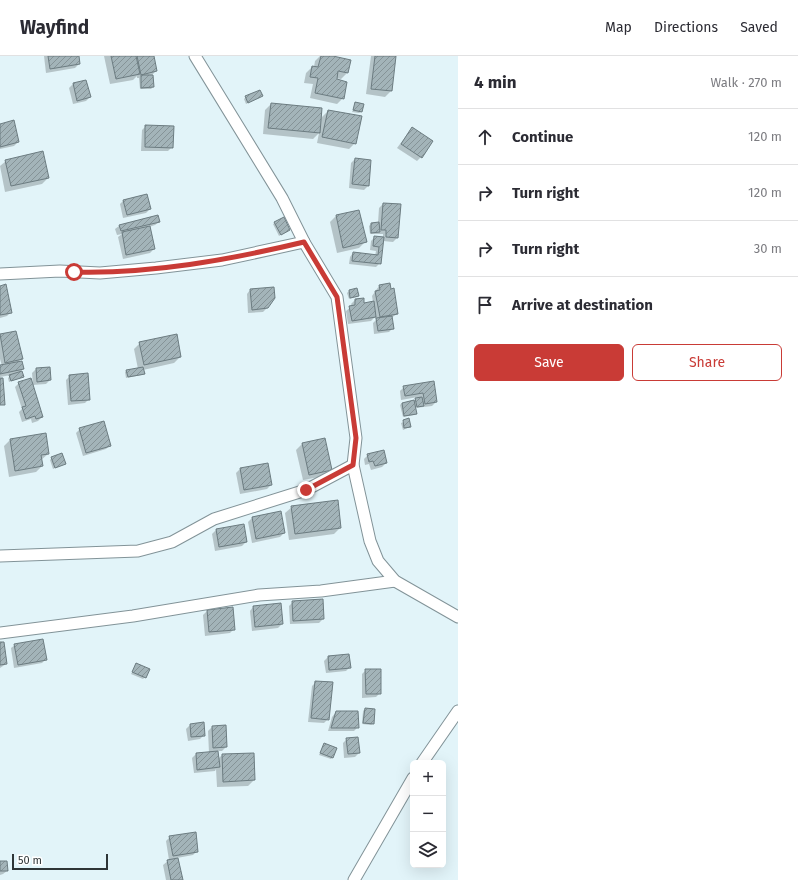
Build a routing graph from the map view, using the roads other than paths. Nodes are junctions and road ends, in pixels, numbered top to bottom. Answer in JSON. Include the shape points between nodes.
{"nodes":[{"id":1,"x":195,"y":56,"type":"edge"},
{"id":2,"x":304,"y":242,"type":"junction"},
{"id":3,"x":0,"y":274,"type":"edge"},
{"id":4,"x":353,"y":465,"type":"junction"},
{"id":5,"x":0,"y":556,"type":"edge"},
{"id":6,"x":395,"y":581,"type":"junction"},
{"id":7,"x":424,"y":597,"type":"junction"},
{"id":8,"x":458,"y":608,"type":"edge"},
{"id":9,"x":458,"y":617,"type":"edge"},
{"id":10,"x":0,"y":633,"type":"edge"},
{"id":11,"x":458,"y":711,"type":"edge"},
{"id":12,"x":424,"y":760,"type":"edge"},
{"id":13,"x":410,"y":783,"type":"edge"},
{"id":14,"x":354,"y":880,"type":"edge"}],
"edges":[{"from":1,"to":2,"type":"street","via":[[282,198]]},
{"from":2,"to":3,"type":"street","via":[[222,260],[156,268]]},
{"from":2,"to":4,"type":"street","via":[[337,297],[356,438]]},
{"from":4,"to":5,"type":"street","via":[[306,490],[214,519],[172,542],[138,551]]},
{"from":4,"to":6,"type":"street","via":[[370,541],[378,561]]},
{"from":6,"to":7,"type":"street"},
{"from":6,"to":10,"type":"street","via":[[260,595],[133,616]]},
{"from":7,"to":8,"type":"street"},
{"from":7,"to":9,"type":"street"},
{"from":11,"to":12,"type":"street"},
{"from":13,"to":14,"type":"street"}]}
